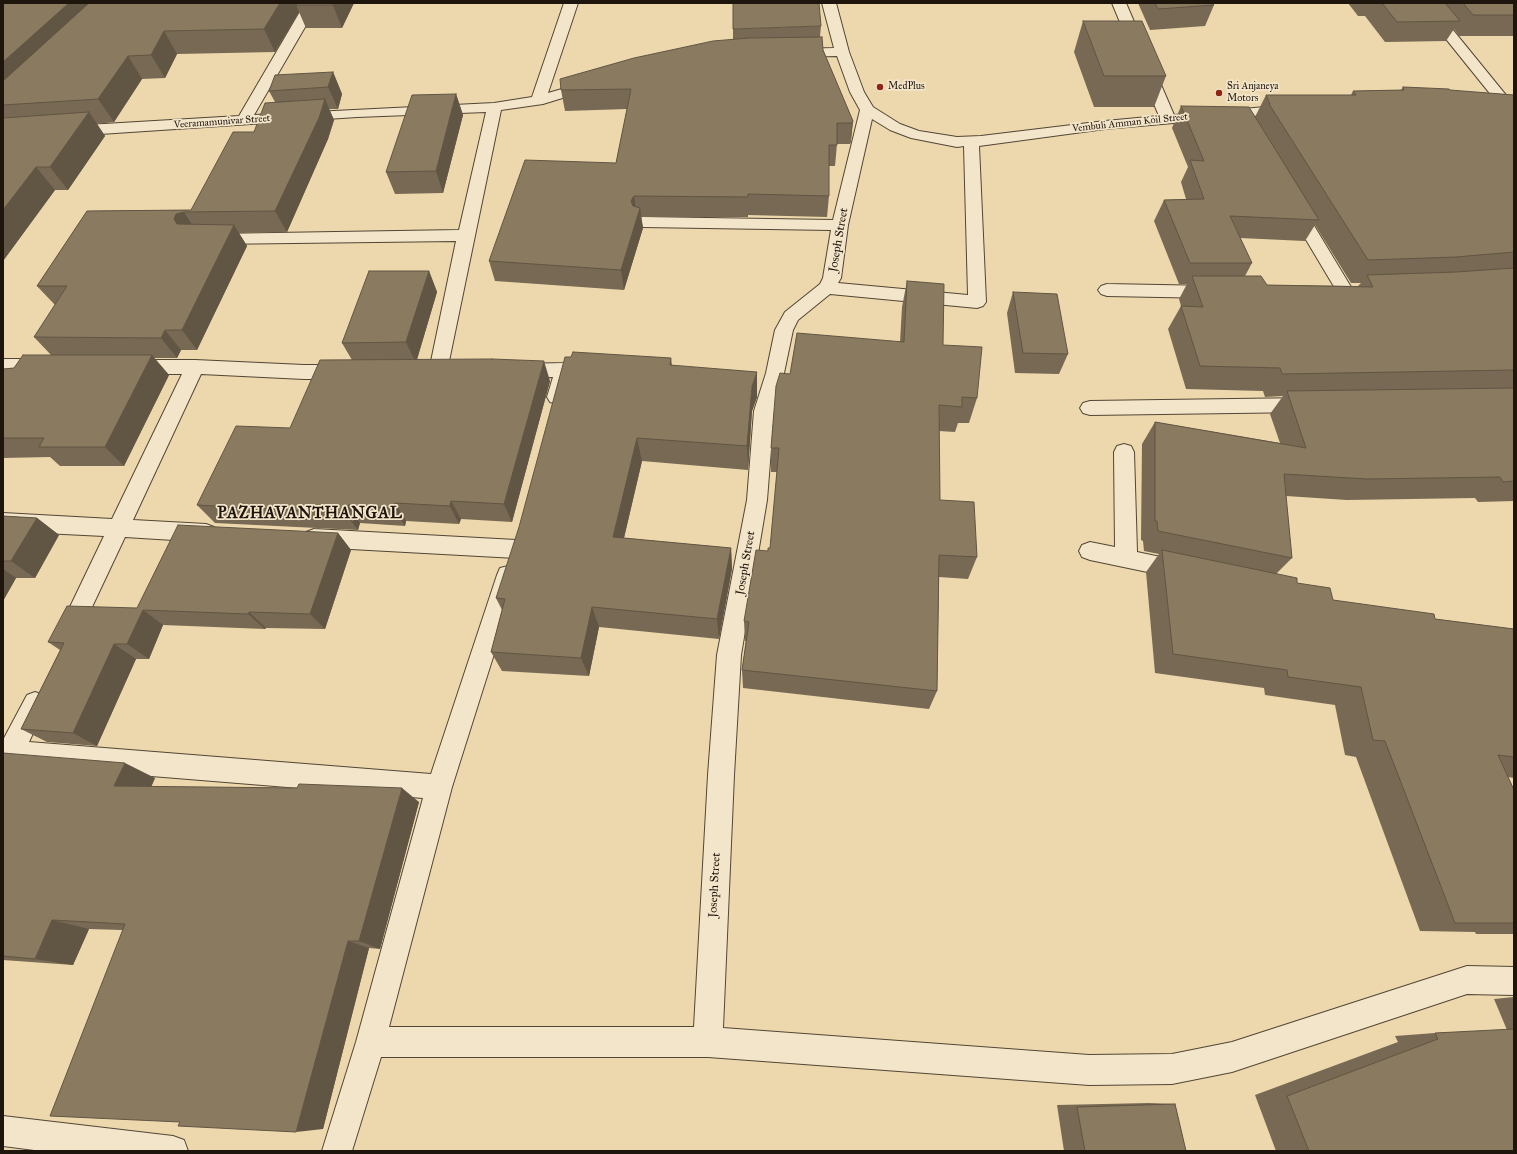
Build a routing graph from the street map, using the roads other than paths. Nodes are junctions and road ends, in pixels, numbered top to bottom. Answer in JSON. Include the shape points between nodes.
{"nodes":[{"id":1,"x":312,"y":3,"type":"edge"},
{"id":2,"x":571,"y":3,"type":"edge"},
{"id":3,"x":829,"y":3,"type":"edge"},
{"id":4,"x":1119,"y":3,"type":"edge"},
{"id":5,"x":1424,"y":3,"type":"edge"},
{"id":6,"x":842,"y":52,"type":"junction"},
{"id":7,"x":780,"y":53,"type":"edge"},
{"id":8,"x":601,"y":82,"type":"edge"},
{"id":9,"x":538,"y":101,"type":"junction"},
{"id":10,"x":1491,"y":107,"type":"edge"},
{"id":11,"x":494,"y":108,"type":"junction"},
{"id":12,"x":1300,"y":108,"type":"edge"},
{"id":13,"x":1511,"y":109,"type":"edge"},
{"id":14,"x":868,"y":110,"type":"junction"},
{"id":15,"x":1168,"y":119,"type":"junction"},
{"id":16,"x":244,"y":120,"type":"junction"},
{"id":17,"x":58,"y":132,"type":"edge"},
{"id":18,"x":971,"y":141,"type":"junction"},
{"id":19,"x":1288,"y":195,"type":"edge"},
{"id":20,"x":643,"y":222,"type":"dead end"},
{"id":21,"x":840,"y":224,"type":"junction"},
{"id":22,"x":466,"y":235,"type":"junction"},
{"id":23,"x":198,"y":240,"type":"edge"},
{"id":24,"x":826,"y":288,"type":"junction"},
{"id":25,"x":1107,"y":290,"type":"dead end"},
{"id":26,"x":1345,"y":291,"type":"edge"},
{"id":27,"x":1229,"y":292,"type":"edge"},
{"id":28,"x":3,"y":366,"type":"edge"},
{"id":29,"x":67,"y":366,"type":"edge"},
{"id":30,"x":115,"y":367,"type":"edge"},
{"id":31,"x":195,"y":367,"type":"junction"},
{"id":32,"x":438,"y":371,"type":"edge"},
{"id":33,"x":501,"y":371,"type":"edge"},
{"id":34,"x":367,"y":372,"type":"edge"},
{"id":35,"x":1326,"y":404,"type":"edge"},
{"id":36,"x":1090,"y":408,"type":"dead end"},
{"id":37,"x":552,"y":415,"type":"edge"},
{"id":38,"x":1124,"y":452,"type":"dead end"},
{"id":39,"x":3,"y":522,"type":"edge"},
{"id":40,"x":522,"y":526,"type":"edge"},
{"id":41,"x":118,"y":529,"type":"junction"},
{"id":42,"x":222,"y":534,"type":"edge"},
{"id":43,"x":294,"y":538,"type":"edge"},
{"id":44,"x":516,"y":549,"type":"junction"},
{"id":45,"x":1090,"y":551,"type":"dead end"},
{"id":46,"x":1126,"y":558,"type":"junction"},
{"id":47,"x":1203,"y":574,"type":"edge"},
{"id":48,"x":60,"y":651,"type":"edge"},
{"id":49,"x":42,"y":687,"type":"edge"},
{"id":50,"x":7,"y":752,"type":"edge"},
{"id":51,"x":439,"y":787,"type":"junction"},
{"id":52,"x":1514,"y":981,"type":"edge"},
{"id":53,"x":371,"y":1042,"type":"junction"},
{"id":54,"x":708,"y":1042,"type":"junction"},
{"id":55,"x":3,"y":1131,"type":"edge"},
{"id":56,"x":173,"y":1151,"type":"edge"},
{"id":57,"x":337,"y":1151,"type":"edge"}],
"edges":[{"from":1,"to":16,"type":"street"},
{"from":2,"to":9,"type":"street"},
{"from":3,"to":6,"type":"street","name":"Vembuli Amman Koil Street"},
{"from":4,"to":15,"type":"street"},
{"from":5,"to":13,"type":"street"},
{"from":6,"to":7,"type":"street"},
{"from":6,"to":14,"type":"street","name":"Vembuli Amman Koil Street","via":[[857,92]]},
{"from":8,"to":9,"type":"street","name":"Veeramamunivar Street"},
{"from":9,"to":11,"type":"street","name":"Veeramamunivar Street"},
{"from":10,"to":13,"type":"street"},
{"from":11,"to":16,"type":"street","name":"Veeramamunivar Street"},
{"from":11,"to":22,"type":"street"},
{"from":12,"to":15,"type":"street","name":"Vembuli Amman Koil Street","via":[[1242,120]]},
{"from":14,"to":18,"type":"street","name":"Vembuli Amman Koil Street","via":[[896,127],[916,135],[957,142]]},
{"from":14,"to":21,"type":"street","name":"Joseph Street"},
{"from":15,"to":18,"type":"street","name":"Vembuli Amman Koil Street"},
{"from":16,"to":17,"type":"street","name":"Veeramamunivar Street"},
{"from":18,"to":24,"type":"street","via":[[976,302]]},
{"from":19,"to":26,"type":"street"},
{"from":20,"to":21,"type":"street"},
{"from":21,"to":24,"type":"street","name":"Joseph Street","via":[[832,278]]},
{"from":22,"to":23,"type":"street"},
{"from":22,"to":32,"type":"street"},
{"from":24,"to":54,"type":"street","name":"Joseph Street","via":[[791,316],[784,330],[764,411],[757,500],[729,655]]},
{"from":25,"to":27,"type":"street"},
{"from":28,"to":29,"type":"street"},
{"from":30,"to":31,"type":"street"},
{"from":31,"to":34,"type":"street"},
{"from":31,"to":41,"type":"street"},
{"from":33,"to":37,"type":"street","via":[[564,370]]},
{"from":35,"to":36,"type":"street"},
{"from":38,"to":46,"type":"street"},
{"from":39,"to":41,"type":"street"},
{"from":40,"to":44,"type":"street"},
{"from":41,"to":42,"type":"street"},
{"from":41,"to":48,"type":"street"},
{"from":43,"to":44,"type":"street"},
{"from":44,"to":51,"type":"street"},
{"from":45,"to":46,"type":"street"},
{"from":46,"to":47,"type":"street"},
{"from":49,"to":50,"type":"street"},
{"from":50,"to":51,"type":"street"},
{"from":51,"to":53,"type":"street"},
{"from":52,"to":54,"type":"street","via":[[1467,980],[1232,1057],[1172,1070],[1089,1070]]},
{"from":53,"to":54,"type":"street"},
{"from":53,"to":57,"type":"street"},
{"from":55,"to":56,"type":"street"}]}
